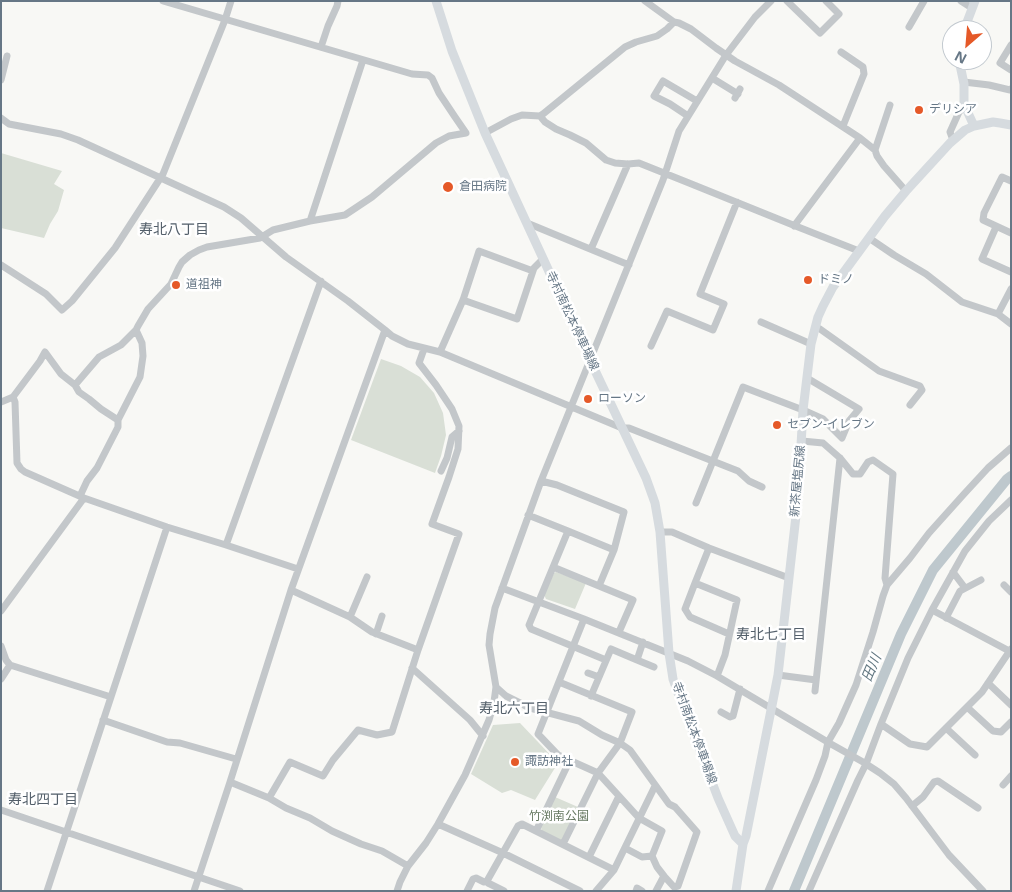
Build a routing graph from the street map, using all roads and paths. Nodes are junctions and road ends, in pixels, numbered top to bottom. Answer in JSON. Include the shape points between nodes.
{"nodes":[{"id":1,"x":164,"y":1,"type":"edge"},
{"id":2,"x":231,"y":1,"type":"edge"},
{"id":3,"x":338,"y":1,"type":"edge"},
{"id":4,"x":436,"y":1,"type":"edge"},
{"id":5,"x":645,"y":1,"type":"edge"},
{"id":6,"x":771,"y":1,"type":"edge"},
{"id":7,"x":787,"y":1,"type":"edge"},
{"id":8,"x":826,"y":1,"type":"edge"},
{"id":9,"x":924,"y":1,"type":"edge"},
{"id":10,"x":960,"y":1,"type":"edge"},
{"id":11,"x":974,"y":4,"type":"edge"},
{"id":12,"x":225,"y":20,"type":"junction"},
{"id":13,"x":968,"y":20,"type":"edge"},
{"id":14,"x":674,"y":22,"type":"junction"},
{"id":15,"x":909,"y":27,"type":"dead end"},
{"id":16,"x":1011,"y":45,"type":"edge"},
{"id":17,"x":321,"y":47,"type":"junction"},
{"id":18,"x":841,"y":52,"type":"dead end"},
{"id":19,"x":726,"y":55,"type":"junction"},
{"id":20,"x":7,"y":56,"type":"dead end"},
{"id":21,"x":363,"y":60,"type":"junction"},
{"id":22,"x":962,"y":70,"type":"edge"},
{"id":23,"x":1011,"y":70,"type":"edge"},
{"id":24,"x":712,"y":78,"type":"junction"},
{"id":25,"x":1,"y":80,"type":"edge"},
{"id":26,"x":964,"y":82,"type":"junction"},
{"id":27,"x":1011,"y":89,"type":"edge"},
{"id":28,"x":738,"y":94,"type":"dead end"},
{"id":29,"x":697,"y":101,"type":"junction"},
{"id":30,"x":890,"y":104,"type":"dead end"},
{"id":31,"x":965,"y":106,"type":"junction"},
{"id":32,"x":540,"y":116,"type":"junction"},
{"id":33,"x":688,"y":116,"type":"junction"},
{"id":34,"x":1,"y":118,"type":"edge"},
{"id":35,"x":1011,"y":125,"type":"edge"},
{"id":36,"x":843,"y":126,"type":"junction"},
{"id":37,"x":974,"y":126,"type":"junction"},
{"id":38,"x":485,"y":133,"type":"junction"},
{"id":39,"x":860,"y":138,"type":"junction"},
{"id":40,"x":953,"y":140,"type":"junction"},
{"id":41,"x":875,"y":150,"type":"junction"},
{"id":42,"x":628,"y":164,"type":"junction"},
{"id":43,"x":665,"y":174,"type":"junction"},
{"id":44,"x":160,"y":178,"type":"junction"},
{"id":45,"x":1011,"y":181,"type":"edge"},
{"id":46,"x":906,"y":190,"type":"junction"},
{"id":47,"x":737,"y":202,"type":"junction"},
{"id":48,"x":310,"y":221,"type":"junction"},
{"id":49,"x":527,"y":223,"type":"junction"},
{"id":50,"x":794,"y":226,"type":"junction"},
{"id":51,"x":996,"y":227,"type":"junction"},
{"id":52,"x":1011,"y":233,"type":"edge"},
{"id":53,"x":263,"y":236,"type":"junction"},
{"id":54,"x":869,"y":238,"type":"junction"},
{"id":55,"x":590,"y":249,"type":"junction"},
{"id":56,"x":859,"y":251,"type":"junction"},
{"id":57,"x":543,"y":259,"type":"junction"},
{"id":58,"x":1,"y":265,"type":"edge"},
{"id":59,"x":629,"y":265,"type":"junction"},
{"id":60,"x":533,"y":271,"type":"junction"},
{"id":61,"x":1011,"y":272,"type":"edge"},
{"id":62,"x":321,"y":281,"type":"junction"},
{"id":63,"x":1011,"y":289,"type":"edge"},
{"id":64,"x":463,"y":300,"type":"junction"},
{"id":65,"x":998,"y":314,"type":"junction"},
{"id":66,"x":761,"y":322,"type":"dead end"},
{"id":67,"x":1011,"y":324,"type":"edge"},
{"id":68,"x":815,"y":327,"type":"junction"},
{"id":69,"x":136,"y":330,"type":"junction"},
{"id":70,"x":385,"y":330,"type":"junction"},
{"id":71,"x":812,"y":344,"type":"junction"},
{"id":72,"x":651,"y":346,"type":"dead end"},
{"id":73,"x":424,"y":349,"type":"junction"},
{"id":74,"x":440,"y":352,"type":"junction"},
{"id":75,"x":590,"y":360,"type":"junction"},
{"id":76,"x":807,"y":378,"type":"junction"},
{"id":77,"x":75,"y":385,"type":"junction"},
{"id":78,"x":13,"y":397,"type":"junction"},
{"id":79,"x":1,"y":402,"type":"edge"},
{"id":80,"x":910,"y":405,"type":"dead end"},
{"id":81,"x":571,"y":406,"type":"junction"},
{"id":82,"x":803,"y":410,"type":"junction"},
{"id":83,"x":118,"y":420,"type":"junction"},
{"id":84,"x":622,"y":428,"type":"junction"},
{"id":85,"x":459,"y":431,"type":"junction"},
{"id":86,"x":802,"y":441,"type":"junction"},
{"id":87,"x":1011,"y":448,"type":"edge"},
{"id":88,"x":840,"y":458,"type":"junction"},
{"id":89,"x":713,"y":462,"type":"junction"},
{"id":90,"x":442,"y":471,"type":"dead end"},
{"id":91,"x":541,"y":481,"type":"junction"},
{"id":92,"x":762,"y":488,"type":"dead end"},
{"id":93,"x":82,"y":497,"type":"junction"},
{"id":94,"x":1011,"y":500,"type":"edge"},
{"id":95,"x":696,"y":503,"type":"dead end"},
{"id":96,"x":528,"y":515,"type":"junction"},
{"id":97,"x":166,"y":527,"type":"junction"},
{"id":98,"x":568,"y":531,"type":"junction"},
{"id":99,"x":660,"y":532,"type":"junction"},
{"id":100,"x":226,"y":545,"type":"junction"},
{"id":101,"x":709,"y":548,"type":"junction"},
{"id":102,"x":614,"y":550,"type":"junction"},
{"id":103,"x":553,"y":567,"type":"junction"},
{"id":104,"x":298,"y":569,"type":"junction"},
{"id":105,"x":953,"y":572,"type":"junction"},
{"id":106,"x":367,"y":577,"type":"dead end"},
{"id":107,"x":789,"y":578,"type":"junction"},
{"id":108,"x":981,"y":580,"type":"dead end"},
{"id":109,"x":695,"y":583,"type":"junction"},
{"id":110,"x":887,"y":585,"type":"junction"},
{"id":111,"x":1004,"y":585,"type":"dead end"},
{"id":112,"x":599,"y":586,"type":"junction"},
{"id":113,"x":502,"y":588,"type":"junction"},
{"id":114,"x":965,"y":588,"type":"junction"},
{"id":115,"x":291,"y":590,"type":"junction"},
{"id":116,"x":1011,"y":592,"type":"edge"},
{"id":117,"x":539,"y":602,"type":"junction"},
{"id":118,"x":932,"y":610,"type":"junction"},
{"id":119,"x":1,"y":611,"type":"edge"},
{"id":120,"x":382,"y":616,"type":"dead end"},
{"id":121,"x":350,"y":617,"type":"junction"},
{"id":122,"x":946,"y":618,"type":"junction"},
{"id":123,"x":584,"y":619,"type":"junction"},
{"id":124,"x":619,"y":632,"type":"junction"},
{"id":125,"x":376,"y":634,"type":"junction"},
{"id":126,"x":729,"y":634,"type":"junction"},
{"id":127,"x":643,"y":642,"type":"junction"},
{"id":128,"x":1,"y":646,"type":"edge"},
{"id":129,"x":573,"y":647,"type":"junction"},
{"id":130,"x":418,"y":650,"type":"junction"},
{"id":131,"x":1010,"y":651,"type":"edge"},
{"id":132,"x":669,"y":653,"type":"junction"},
{"id":133,"x":606,"y":660,"type":"junction"},
{"id":134,"x":637,"y":660,"type":"junction"},
{"id":135,"x":10,"y":665,"type":"junction"},
{"id":136,"x":654,"y":667,"type":"dead end"},
{"id":137,"x":412,"y":668,"type":"junction"},
{"id":138,"x":588,"y":673,"type":"dead end"},
{"id":139,"x":778,"y":675,"type":"junction"},
{"id":140,"x":717,"y":676,"type":"junction"},
{"id":141,"x":599,"y":677,"type":"junction"},
{"id":142,"x":1,"y":679,"type":"edge"},
{"id":143,"x":816,"y":680,"type":"junction"},
{"id":144,"x":558,"y":682,"type":"junction"},
{"id":145,"x":988,"y":683,"type":"junction"},
{"id":146,"x":496,"y":687,"type":"junction"},
{"id":147,"x":740,"y":689,"type":"junction"},
{"id":148,"x":815,"y":691,"type":"dead end"},
{"id":149,"x":591,"y":696,"type":"junction"},
{"id":150,"x":111,"y":697,"type":"junction"},
{"id":151,"x":1011,"y":705,"type":"edge"},
{"id":152,"x":967,"y":707,"type":"junction"},
{"id":153,"x":771,"y":708,"type":"junction"},
{"id":154,"x":721,"y":712,"type":"dead end"},
{"id":155,"x":546,"y":713,"type":"junction"},
{"id":156,"x":103,"y":720,"type":"junction"},
{"id":157,"x":1011,"y":722,"type":"edge"},
{"id":158,"x":881,"y":724,"type":"junction"},
{"id":159,"x":946,"y":728,"type":"junction"},
{"id":160,"x":483,"y":736,"type":"junction"},
{"id":161,"x":620,"y":743,"type":"junction"},
{"id":162,"x":829,"y":743,"type":"junction"},
{"id":163,"x":975,"y":756,"type":"dead end"},
{"id":164,"x":236,"y":759,"type":"junction"},
{"id":165,"x":570,"y":760,"type":"junction"},
{"id":166,"x":864,"y":763,"type":"junction"},
{"id":167,"x":598,"y":773,"type":"junction"},
{"id":168,"x":1011,"y":776,"type":"edge"},
{"id":169,"x":230,"y":782,"type":"junction"},
{"id":170,"x":1002,"y":785,"type":"dead end"},
{"id":171,"x":655,"y":786,"type":"junction"},
{"id":172,"x":619,"y":796,"type":"junction"},
{"id":173,"x":269,"y":798,"type":"junction"},
{"id":174,"x":912,"y":806,"type":"junction"},
{"id":175,"x":978,"y":808,"type":"dead end"},
{"id":176,"x":1,"y":810,"type":"edge"},
{"id":177,"x":639,"y":818,"type":"junction"},
{"id":178,"x":438,"y":824,"type":"junction"},
{"id":179,"x":536,"y":831,"type":"junction"},
{"id":180,"x":67,"y":833,"type":"junction"},
{"id":181,"x":563,"y":844,"type":"junction"},
{"id":182,"x":743,"y":844,"type":"junction"},
{"id":183,"x":625,"y":848,"type":"junction"},
{"id":184,"x":503,"y":853,"type":"junction"},
{"id":185,"x":652,"y":856,"type":"junction"},
{"id":186,"x":589,"y":857,"type":"junction"},
{"id":187,"x":408,"y":866,"type":"junction"},
{"id":188,"x":614,"y":870,"type":"junction"},
{"id":189,"x":664,"y":876,"type":"junction"},
{"id":190,"x":198,"y":877,"type":"junction"},
{"id":191,"x":487,"y":881,"type":"junction"},
{"id":192,"x":47,"y":891,"type":"edge"},
{"id":193,"x":194,"y":891,"type":"edge"},
{"id":194,"x":240,"y":891,"type":"edge"},
{"id":195,"x":397,"y":891,"type":"edge"},
{"id":196,"x":467,"y":891,"type":"edge"},
{"id":197,"x":504,"y":891,"type":"edge"},
{"id":198,"x":580,"y":891,"type":"edge"},
{"id":199,"x":596,"y":891,"type":"edge"},
{"id":200,"x":636,"y":891,"type":"edge"},
{"id":201,"x":642,"y":891,"type":"edge"},
{"id":202,"x":656,"y":891,"type":"edge"},
{"id":203,"x":736,"y":891,"type":"edge"},
{"id":204,"x":768,"y":891,"type":"edge"},
{"id":205,"x":809,"y":891,"type":"edge"},
{"id":206,"x":983,"y":891,"type":"edge"}],
"edges":[{"from":1,"to":12,"type":"street"},
{"from":2,"to":12,"type":"street"},
{"from":3,"to":17,"type":"street"},
{"from":4,"to":38,"type":"main road","name":"寺村南松本停車場線"},
{"from":5,"to":14,"type":"street"},
{"from":6,"to":19,"type":"street"},
{"from":7,"to":8,"type":"street","via":[[820,33],[839,14]]},
{"from":9,"to":15,"type":"street"},
{"from":10,"to":11,"type":"street"},
{"from":11,"to":13,"type":"main road"},
{"from":12,"to":17,"type":"street"},
{"from":12,"to":44,"type":"street"},
{"from":14,"to":19,"type":"street","via":[[691,29]]},
{"from":14,"to":32,"type":"street","via":[[657,36],[625,47]]},
{"from":16,"to":23,"type":"street","via":[[1000,64]]},
{"from":17,"to":21,"type":"street"},
{"from":18,"to":36,"type":"street","via":[[862,67],[864,74]]},
{"from":19,"to":24,"type":"street"},
{"from":19,"to":36,"type":"street"},
{"from":20,"to":25,"type":"street"},
{"from":21,"to":48,"type":"street"},
{"from":21,"to":48,"type":"street","via":[[412,74],[428,75],[466,133],[449,136],[436,143],[354,210],[345,215]]},
{"from":22,"to":26,"type":"main road"},
{"from":24,"to":28,"type":"street"},
{"from":24,"to":29,"type":"street"},
{"from":26,"to":27,"type":"street"},
{"from":26,"to":31,"type":"main road"},
{"from":29,"to":33,"type":"street"},
{"from":29,"to":33,"type":"street","via":[[663,81],[658,88],[654,96]]},
{"from":30,"to":41,"type":"street"},
{"from":31,"to":37,"type":"main road"},
{"from":31,"to":40,"type":"street","via":[[950,132]]},
{"from":32,"to":38,"type":"street","via":[[522,115]]},
{"from":32,"to":42,"type":"street","via":[[556,129],[586,143],[606,160]]},
{"from":33,"to":43,"type":"street","via":[[678,131]]},
{"from":34,"to":44,"type":"street","via":[[9,124],[61,134]]},
{"from":35,"to":37,"type":"main road","name":"新茶屋塩尻線","via":[[993,122]]},
{"from":36,"to":39,"type":"street"},
{"from":37,"to":40,"type":"main road","name":"新茶屋塩尻線"},
{"from":38,"to":49,"type":"main road","name":"寺村南松本停車場線"},
{"from":39,"to":41,"type":"street"},
{"from":39,"to":50,"type":"street"},
{"from":40,"to":46,"type":"main road","name":"新茶屋塩尻線"},
{"from":41,"to":46,"type":"street","via":[[884,166]]},
{"from":42,"to":43,"type":"street","via":[[638,163]]},
{"from":42,"to":55,"type":"street"},
{"from":43,"to":47,"type":"street"},
{"from":43,"to":59,"type":"street"},
{"from":44,"to":53,"type":"street","via":[[224,207]]},
{"from":44,"to":58,"type":"street","via":[[115,248],[62,310],[46,294]]},
{"from":45,"to":51,"type":"street","via":[[1002,177],[984,213],[983,220]]},
{"from":46,"to":54,"type":"main road","name":"新茶屋塩尻線"},
{"from":47,"to":50,"type":"street"},
{"from":47,"to":72,"type":"street","via":[[700,294],[724,304],[713,330],[667,311]]},
{"from":48,"to":53,"type":"street","via":[[272,230]]},
{"from":49,"to":55,"type":"street"},
{"from":49,"to":57,"type":"main road","name":"寺村南松本停車場線"},
{"from":50,"to":56,"type":"street"},
{"from":51,"to":52,"type":"street"},
{"from":51,"to":61,"type":"street","via":[[982,259]]},
{"from":53,"to":62,"type":"street"},
{"from":53,"to":69,"type":"street","via":[[207,247],[190,255]]},
{"from":54,"to":56,"type":"main road","name":"新茶屋塩尻線"},
{"from":54,"to":65,"type":"street","via":[[926,274],[962,302]]},
{"from":55,"to":59,"type":"street"},
{"from":56,"to":68,"type":"main road","name":"新茶屋塩尻線","via":[[833,287]]},
{"from":57,"to":60,"type":"street"},
{"from":57,"to":75,"type":"main road","name":"寺村南松本停車場線"},
{"from":59,"to":75,"type":"street"},
{"from":60,"to":64,"type":"street","via":[[517,319]]},
{"from":60,"to":64,"type":"street","via":[[479,251]]},
{"from":62,"to":70,"type":"street"},
{"from":62,"to":100,"type":"street"},
{"from":63,"to":65,"type":"street"},
{"from":64,"to":74,"type":"street"},
{"from":65,"to":67,"type":"street"},
{"from":66,"to":71,"type":"street"},
{"from":68,"to":71,"type":"main road","name":"新茶屋塩尻線"},
{"from":68,"to":80,"type":"street","via":[[878,371],[920,386],[922,390]]},
{"from":69,"to":77,"type":"street","via":[[99,357]]},
{"from":69,"to":83,"type":"street","via":[[142,343],[140,377]]},
{"from":70,"to":73,"type":"street","via":[[408,344]]},
{"from":70,"to":104,"type":"street"},
{"from":71,"to":76,"type":"main road","name":"新茶屋塩尻線"},
{"from":73,"to":74,"type":"street"},
{"from":73,"to":85,"type":"street","via":[[419,362],[452,409]]},
{"from":74,"to":81,"type":"street"},
{"from":75,"to":81,"type":"street"},
{"from":75,"to":84,"type":"main road","name":"寺村南松本停車場線"},
{"from":76,"to":82,"type":"main road","name":"新茶屋塩尻線"},
{"from":76,"to":82,"type":"street","via":[[859,409],[849,421],[842,438],[823,419]]},
{"from":77,"to":78,"type":"street","via":[[61,374],[45,352]]},
{"from":77,"to":83,"type":"street","via":[[79,392]]},
{"from":78,"to":79,"type":"street"},
{"from":78,"to":93,"type":"street","via":[[21,469]]},
{"from":81,"to":84,"type":"street"},
{"from":81,"to":91,"type":"street"},
{"from":82,"to":86,"type":"main road","name":"新茶屋塩尻線"},
{"from":82,"to":89,"type":"street","via":[[743,387]]},
{"from":83,"to":93,"type":"street","via":[[118,427]]},
{"from":84,"to":89,"type":"street"},
{"from":84,"to":99,"type":"main road","name":"寺村南松本停車場線","via":[[655,502]]},
{"from":85,"to":90,"type":"street","via":[[452,437]]},
{"from":85,"to":130,"type":"street","via":[[458,448],[432,524],[459,534]]},
{"from":86,"to":88,"type":"street","via":[[823,442]]},
{"from":86,"to":107,"type":"main road","name":"新茶屋塩尻線"},
{"from":87,"to":110,"type":"street","via":[[964,494]]},
{"from":88,"to":110,"type":"street","via":[[854,474],[860,474],[873,460],[893,474]]},
{"from":88,"to":143,"type":"street"},
{"from":89,"to":92,"type":"street","via":[[738,472]]},
{"from":89,"to":95,"type":"street"},
{"from":91,"to":96,"type":"street"},
{"from":91,"to":102,"type":"street","via":[[624,512]]},
{"from":93,"to":97,"type":"street"},
{"from":93,"to":119,"type":"street"},
{"from":94,"to":105,"type":"street","via":[[965,551]]},
{"from":96,"to":98,"type":"street"},
{"from":96,"to":113,"type":"street"},
{"from":97,"to":100,"type":"street"},
{"from":97,"to":150,"type":"street"},
{"from":98,"to":102,"type":"street"},
{"from":98,"to":103,"type":"street"},
{"from":99,"to":101,"type":"street","via":[[672,532]]},
{"from":99,"to":132,"type":"main road","name":"寺村南松本停車場線"},
{"from":100,"to":104,"type":"street"},
{"from":101,"to":107,"type":"street"},
{"from":101,"to":109,"type":"street"},
{"from":102,"to":112,"type":"street"},
{"from":103,"to":112,"type":"street"},
{"from":103,"to":117,"type":"street"},
{"from":104,"to":115,"type":"street"},
{"from":105,"to":114,"type":"street"},
{"from":105,"to":118,"type":"street"},
{"from":106,"to":121,"type":"street"},
{"from":107,"to":139,"type":"main road","name":"新茶屋塩尻線"},
{"from":108,"to":114,"type":"street"},
{"from":109,"to":126,"type":"street","via":[[685,609],[690,617]]},
{"from":109,"to":126,"type":"street","via":[[737,600]]},
{"from":110,"to":162,"type":"street","via":[[856,685]]},
{"from":111,"to":116,"type":"street"},
{"from":112,"to":124,"type":"street","via":[[633,600]]},
{"from":113,"to":117,"type":"street"},
{"from":113,"to":146,"type":"street","via":[[489,646]]},
{"from":114,"to":122,"type":"street","via":[[960,591]]},
{"from":115,"to":121,"type":"street"},
{"from":115,"to":164,"type":"street"},
{"from":117,"to":123,"type":"street"},
{"from":117,"to":129,"type":"street","via":[[530,629]]},
{"from":118,"to":122,"type":"street"},
{"from":118,"to":158,"type":"street"},
{"from":120,"to":125,"type":"street"},
{"from":121,"to":125,"type":"street"},
{"from":122,"to":131,"type":"street"},
{"from":123,"to":124,"type":"street"},
{"from":123,"to":129,"type":"street"},
{"from":124,"to":127,"type":"street"},
{"from":125,"to":130,"type":"street"},
{"from":126,"to":140,"type":"street"},
{"from":127,"to":132,"type":"street"},
{"from":127,"to":134,"type":"street"},
{"from":128,"to":135,"type":"street"},
{"from":129,"to":133,"type":"street"},
{"from":129,"to":144,"type":"street"},
{"from":130,"to":137,"type":"street"},
{"from":131,"to":145,"type":"street"},
{"from":132,"to":140,"type":"street"},
{"from":132,"to":182,"type":"main road","name":"寺村南松本停車場線","via":[[681,702],[718,798],[735,836]]},
{"from":133,"to":134,"type":"street","via":[[611,649]]},
{"from":133,"to":141,"type":"street"},
{"from":134,"to":136,"type":"street"},
{"from":135,"to":142,"type":"street"},
{"from":135,"to":150,"type":"street"},
{"from":137,"to":160,"type":"street","via":[[470,720]]},
{"from":137,"to":173,"type":"street","via":[[392,732],[376,735],[358,730],[323,776],[290,762]]},
{"from":138,"to":141,"type":"street"},
{"from":139,"to":143,"type":"street"},
{"from":139,"to":153,"type":"main road","name":"新茶屋塩尻線"},
{"from":140,"to":147,"type":"street"},
{"from":141,"to":149,"type":"street"},
{"from":143,"to":148,"type":"street"},
{"from":144,"to":149,"type":"street"},
{"from":144,"to":155,"type":"street"},
{"from":145,"to":151,"type":"street"},
{"from":145,"to":152,"type":"street"},
{"from":146,"to":155,"type":"street","via":[[506,696]]},
{"from":146,"to":160,"type":"street","via":[[490,720]]},
{"from":147,"to":153,"type":"street"},
{"from":147,"to":154,"type":"street","via":[[733,716]]},
{"from":149,"to":161,"type":"street","via":[[632,712]]},
{"from":150,"to":156,"type":"street"},
{"from":152,"to":157,"type":"street","via":[[993,731],[1001,732]]},
{"from":152,"to":159,"type":"street"},
{"from":153,"to":162,"type":"street"},
{"from":153,"to":182,"type":"main road","name":"新茶屋塩尻線"},
{"from":155,"to":161,"type":"street","via":[[579,721]]},
{"from":155,"to":165,"type":"street","via":[[538,734],[558,755]]},
{"from":156,"to":164,"type":"street","via":[[167,742]]},
{"from":156,"to":180,"type":"street"},
{"from":158,"to":159,"type":"street","via":[[910,744],[927,747]]},
{"from":158,"to":166,"type":"street"},
{"from":159,"to":163,"type":"street"},
{"from":160,"to":178,"type":"street"},
{"from":161,"to":167,"type":"street"},
{"from":161,"to":171,"type":"street","via":[[630,750]]},
{"from":162,"to":166,"type":"street"},
{"from":162,"to":204,"type":"street"},
{"from":164,"to":169,"type":"street"},
{"from":165,"to":167,"type":"street"},
{"from":165,"to":179,"type":"street"},
{"from":166,"to":174,"type":"street","via":[[894,784]]},
{"from":166,"to":205,"type":"street"},
{"from":167,"to":172,"type":"street"},
{"from":167,"to":181,"type":"street"},
{"from":168,"to":170,"type":"street"},
{"from":169,"to":173,"type":"street"},
{"from":169,"to":190,"type":"street"},
{"from":171,"to":177,"type":"street"},
{"from":171,"to":189,"type":"street","via":[[698,832],[678,886],[674,887]]},
{"from":172,"to":177,"type":"street"},
{"from":172,"to":186,"type":"street"},
{"from":173,"to":187,"type":"street"},
{"from":174,"to":175,"type":"street","via":[[938,780]]},
{"from":174,"to":206,"type":"street","via":[[949,855]]},
{"from":176,"to":180,"type":"street"},
{"from":177,"to":183,"type":"street"},
{"from":177,"to":185,"type":"street","via":[[662,831]]},
{"from":178,"to":184,"type":"street"},
{"from":178,"to":187,"type":"street"},
{"from":179,"to":181,"type":"street"},
{"from":179,"to":184,"type":"street","via":[[522,824],[518,826]]},
{"from":180,"to":190,"type":"street"},
{"from":180,"to":192,"type":"street"},
{"from":181,"to":186,"type":"street"},
{"from":182,"to":203,"type":"main road","name":"新茶屋塩尻線"},
{"from":183,"to":185,"type":"street","via":[[642,857]]},
{"from":183,"to":188,"type":"street"},
{"from":184,"to":191,"type":"street"},
{"from":184,"to":198,"type":"street"},
{"from":185,"to":189,"type":"street"},
{"from":186,"to":188,"type":"street"},
{"from":187,"to":195,"type":"street"},
{"from":188,"to":199,"type":"street"},
{"from":189,"to":202,"type":"street"},
{"from":190,"to":193,"type":"street"},
{"from":190,"to":194,"type":"street"},
{"from":191,"to":196,"type":"street","via":[[472,879]]},
{"from":191,"to":197,"type":"street"},
{"from":200,"to":201,"type":"street","via":[[637,888]]}]}
